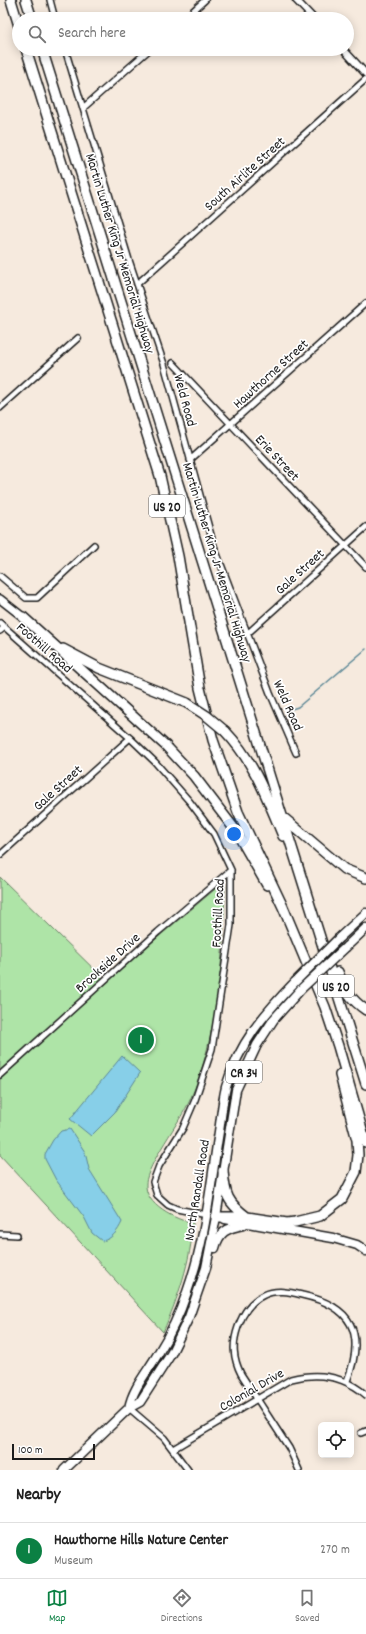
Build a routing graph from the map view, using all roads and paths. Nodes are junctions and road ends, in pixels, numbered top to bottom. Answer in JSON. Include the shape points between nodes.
{"nodes":[{"id":1,"x":11,"y":0,"type":"edge"},
{"id":2,"x":26,"y":0,"type":"edge"},
{"id":3,"x":50,"y":0,"type":"edge"},
{"id":4,"x":205,"y":0,"type":"edge"},
{"id":5,"x":296,"y":0,"type":"edge"},
{"id":6,"x":15,"y":12,"type":"edge"},
{"id":7,"x":30,"y":12,"type":"edge"},
{"id":8,"x":54,"y":12,"type":"edge"},
{"id":9,"x":192,"y":12,"type":"edge"},
{"id":10,"x":307,"y":12,"type":"edge"},
{"id":11,"x":28,"y":56,"type":"edge"},
{"id":12,"x":44,"y":56,"type":"edge"},
{"id":13,"x":67,"y":56,"type":"edge"},
{"id":14,"x":142,"y":56,"type":"edge"},
{"id":15,"x":349,"y":56,"type":"edge"},
{"id":16,"x":366,"y":74,"type":"edge"},
{"id":17,"x":366,"y":79,"type":"edge"},
{"id":18,"x":83,"y":108,"type":"junction"},
{"id":19,"x":137,"y":284,"type":"junction"},
{"id":20,"x":366,"y":303,"type":"edge"},
{"id":21,"x":78,"y":338,"type":"dead end"},
{"id":22,"x":173,"y":363,"type":"dead end"},
{"id":23,"x":0,"y":408,"type":"edge"},
{"id":24,"x":231,"y":424,"type":"junction"},
{"id":25,"x":190,"y":460,"type":"junction"},
{"id":26,"x":366,"y":527,"type":"edge"},
{"id":27,"x":94,"y":545,"type":"dead end"},
{"id":28,"x":345,"y":546,"type":"junction"},
{"id":29,"x":366,"y":568,"type":"edge"},
{"id":30,"x":0,"y":576,"type":"edge"},
{"id":31,"x":0,"y":599,"type":"edge"},
{"id":32,"x":23,"y":617,"type":"junction"},
{"id":33,"x":0,"y":623,"type":"edge"},
{"id":34,"x":5,"y":627,"type":"junction"},
{"id":35,"x":0,"y":631,"type":"edge"},
{"id":36,"x":247,"y":634,"type":"junction"},
{"id":37,"x":130,"y":738,"type":"junction"},
{"id":38,"x":296,"y":753,"type":"dead end"},
{"id":39,"x":276,"y":794,"type":"junction"},
{"id":40,"x":285,"y":819,"type":"junction"},
{"id":41,"x":0,"y":855,"type":"edge"},
{"id":42,"x":231,"y":870,"type":"junction"},
{"id":43,"x":366,"y":878,"type":"edge"},
{"id":44,"x":304,"y":888,"type":"junction"},
{"id":45,"x":366,"y":913,"type":"edge"},
{"id":46,"x":366,"y":928,"type":"edge"},
{"id":47,"x":307,"y":961,"type":"junction"},
{"id":48,"x":366,"y":1010,"type":"edge"},
{"id":49,"x":338,"y":1046,"type":"junction"},
{"id":50,"x":0,"y":1075,"type":"edge"},
{"id":51,"x":366,"y":1084,"type":"edge"},
{"id":52,"x":366,"y":1143,"type":"edge"},
{"id":53,"x":223,"y":1171,"type":"junction"},
{"id":54,"x":207,"y":1216,"type":"junction"},
{"id":55,"x":216,"y":1217,"type":"junction"},
{"id":56,"x":246,"y":1221,"type":"junction"},
{"id":57,"x":0,"y":1234,"type":"edge"},
{"id":58,"x":17,"y":1235,"type":"dead end"},
{"id":59,"x":366,"y":1250,"type":"edge"},
{"id":60,"x":199,"y":1288,"type":"junction"},
{"id":61,"x":347,"y":1381,"type":"junction"},
{"id":62,"x":366,"y":1395,"type":"edge"},
{"id":63,"x":257,"y":1398,"type":"junction"},
{"id":64,"x":129,"y":1408,"type":"junction"},
{"id":65,"x":173,"y":1448,"type":"junction"},
{"id":66,"x":64,"y":1470,"type":"edge"},
{"id":67,"x":188,"y":1470,"type":"edge"},
{"id":68,"x":299,"y":1470,"type":"edge"}],
"edges":[{"from":1,"to":6,"type":"highway"},
{"from":2,"to":7,"type":"highway"},
{"from":3,"to":8,"type":"street"},
{"from":4,"to":9,"type":"street"},
{"from":5,"to":10,"type":"street"},
{"from":11,"to":47,"type":"highway","name":"Martin Luther King Jr Memorial Highway","number":"US 20","via":[[160,476],[212,740],[238,812]]},
{"from":12,"to":39,"type":"highway","name":"Martin Luther King Jr Memorial Highway","number":"US 20"},
{"from":13,"to":18,"type":"street","name":"Weld Road"},
{"from":14,"to":18,"type":"street"},
{"from":15,"to":16,"type":"street"},
{"from":17,"to":19,"type":"street","name":"South Airlite Street"},
{"from":18,"to":19,"type":"street","name":"Weld Road"},
{"from":19,"to":25,"type":"street","name":"Weld Road","via":[[164,364]]},
{"from":20,"to":24,"type":"street","name":"Hawthorne Street"},
{"from":21,"to":23,"type":"street"},
{"from":22,"to":24,"type":"street","name":"Erie Street"},
{"from":24,"to":25,"type":"street","name":"Hawthorne Street"},
{"from":24,"to":28,"type":"street","name":"Erie Street"},
{"from":25,"to":36,"type":"street","name":"Weld Road","via":[[214,546]]},
{"from":26,"to":28,"type":"street","name":"Gale Street"},
{"from":27,"to":30,"type":"street","via":[[37,598],[26,598]]},
{"from":28,"to":29,"type":"street","name":"Erie Street"},
{"from":28,"to":36,"type":"street","name":"Gale Street"},
{"from":31,"to":32,"type":"main road"},
{"from":32,"to":44,"type":"highway","bridge":true,"via":[[75,656],[187,703],[225,730],[246,755],[260,781]]},
{"from":32,"to":47,"type":"highway","via":[[166,746],[199,782],[236,831]]},
{"from":33,"to":34,"type":"street","name":"Foothill Road"},
{"from":34,"to":35,"type":"street"},
{"from":34,"to":37,"type":"street","name":"Foothill Road"},
{"from":36,"to":38,"type":"street","name":"Weld Road"},
{"from":37,"to":41,"type":"street","name":"Gale Street"},
{"from":37,"to":42,"type":"street","name":"Foothill Road","via":[[166,774],[204,820],[220,843]]},
{"from":39,"to":40,"type":"highway"},
{"from":39,"to":44,"type":"highway","name":"Martin Luther King Jr Memorial Highway","number":"US 20"},
{"from":40,"to":43,"type":"highway","via":[[344,869]]},
{"from":40,"to":48,"type":"highway","via":[[341,982],[352,999]]},
{"from":42,"to":50,"type":"street","name":"Brookside Drive"},
{"from":42,"to":54,"type":"street","name":"Foothill Road","via":[[231,925],[212,1049],[186,1121],[159,1166],[153,1182],[157,1195],[168,1205]]},
{"from":44,"to":51,"type":"highway","name":"Martin Luther King Jr Memorial Highway","number":"US 20"},
{"from":45,"to":54,"type":"main road","name":"North Randall Road","number":"CR 34","bridge":true,"via":[[262,1016],[246,1042],[226,1088]]},
{"from":46,"to":53,"type":"main road","name":"North Randall Road","number":"CR 34","bridge":true,"via":[[301,989],[274,1019],[257,1045],[236,1090]]},
{"from":47,"to":49,"type":"highway","name":"Martin Luther King Jr Memorial Highway","number":"US 20"},
{"from":49,"to":52,"type":"highway","number":"US 20"},
{"from":49,"to":56,"type":"highway","via":[[339,1067],[357,1140],[356,1172],[350,1185],[342,1199],[320,1216],[287,1223]]},
{"from":53,"to":55,"type":"main road","name":"North Randall Road","number":"CR 34"},
{"from":53,"to":56,"type":"highway","via":[[228,1199]]},
{"from":54,"to":55,"type":"street","name":"Foothill Road"},
{"from":54,"to":64,"type":"main road","name":"North Randall Road","number":"CR 34","via":[[196,1266],[179,1314],[160,1351],[131,1396]]},
{"from":55,"to":56,"type":"highway"},
{"from":55,"to":60,"type":"main road","name":"North Randall Road","number":"CR 34","via":[[206,1268]]},
{"from":56,"to":59,"type":"main road","via":[[333,1238]]},
{"from":56,"to":60,"type":"main road","via":[[231,1227],[219,1236],[208,1274]]},
{"from":57,"to":58,"type":"street"},
{"from":60,"to":64,"type":"main road","name":"North Randall Road","number":"CR 34","via":[[189,1317],[160,1372],[140,1402]]},
{"from":61,"to":62,"type":"street","name":"Colonial Drive"},
{"from":61,"to":63,"type":"street","name":"Colonial Drive","via":[[317,1375],[300,1377],[282,1383]]},
{"from":61,"to":63,"type":"street","via":[[356,1358],[357,1343],[352,1326],[344,1314],[320,1300],[283,1292],[269,1293],[258,1298],[247,1308],[234,1342],[238,1368]]},
{"from":63,"to":65,"type":"street","name":"Colonial Drive"},
{"from":63,"to":68,"type":"street","via":[[289,1448]]},
{"from":64,"to":65,"type":"street","via":[[152,1426]]},
{"from":64,"to":66,"type":"main road","name":"North Randall Road","number":"CR 34"},
{"from":65,"to":67,"type":"street"}]}
